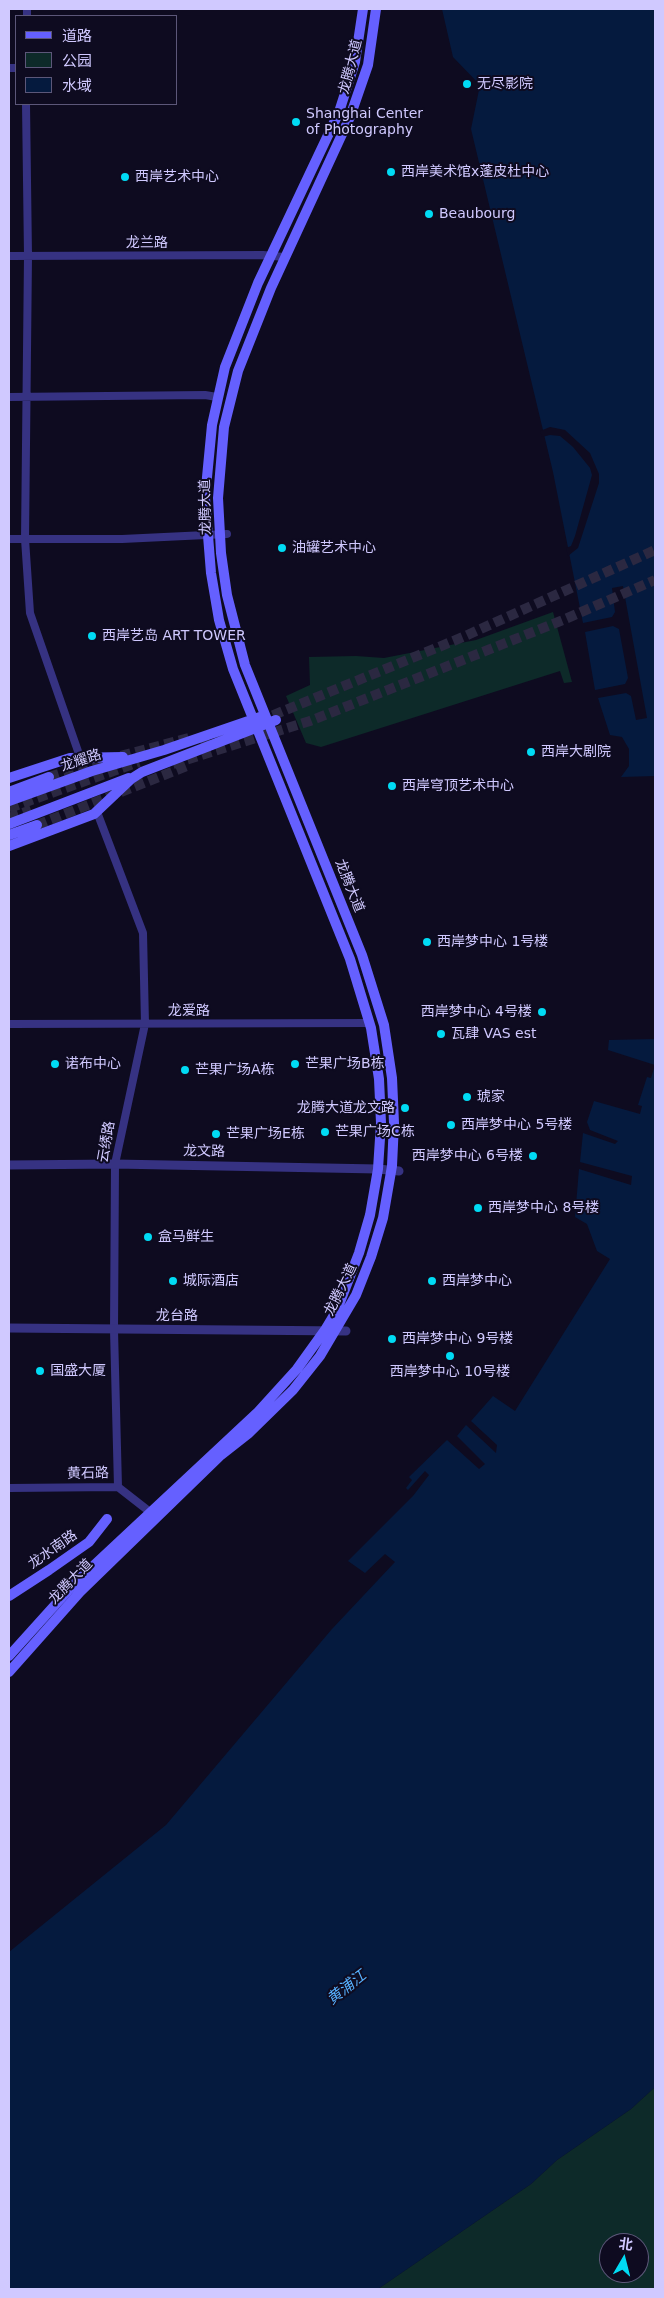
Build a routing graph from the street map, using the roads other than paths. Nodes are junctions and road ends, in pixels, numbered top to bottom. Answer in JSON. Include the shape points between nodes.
{"nodes":[{"id":1,"x":363,"y":9,"type":"edge"},
{"id":2,"x":376,"y":9,"type":"edge"},
{"id":3,"x":26,"y":105,"type":"edge"},
{"id":4,"x":9,"y":256,"type":"edge"},
{"id":5,"x":28,"y":256,"type":"junction"},
{"id":6,"x":272,"y":256,"type":"junction"},
{"id":7,"x":284,"y":257,"type":"junction"},
{"id":8,"x":9,"y":397,"type":"edge"},
{"id":9,"x":27,"y":397,"type":"junction"},
{"id":10,"x":217,"y":397,"type":"junction"},
{"id":11,"x":224,"y":534,"type":"junction"},
{"id":12,"x":207,"y":536,"type":"junction"},
{"id":13,"x":9,"y":539,"type":"edge"},
{"id":14,"x":25,"y":539,"type":"junction"},
{"id":15,"x":270,"y":719,"type":"junction"},
{"id":16,"x":255,"y":724,"type":"junction"},
{"id":17,"x":164,"y":750,"type":"junction"},
{"id":18,"x":80,"y":757,"type":"junction"},
{"id":19,"x":142,"y":772,"type":"junction"},
{"id":20,"x":49,"y":777,"type":"tunnel mouth"},
{"id":21,"x":9,"y":778,"type":"edge"},
{"id":22,"x":9,"y":792,"type":"edge"},
{"id":23,"x":9,"y":801,"type":"edge"},
{"id":24,"x":96,"y":812,"type":"junction"},
{"id":25,"x":9,"y":824,"type":"edge"},
{"id":26,"x":37,"y":825,"type":"tunnel mouth"},
{"id":27,"x":9,"y":835,"type":"edge"},
{"id":28,"x":9,"y":846,"type":"edge"},
{"id":29,"x":370,"y":1023,"type":"junction"},
{"id":30,"x":9,"y":1024,"type":"edge"},
{"id":31,"x":145,"y":1024,"type":"junction"},
{"id":32,"x":115,"y":1164,"type":"junction"},
{"id":33,"x":9,"y":1165,"type":"edge"},
{"id":34,"x":378,"y":1169,"type":"junction"},
{"id":35,"x":395,"y":1171,"type":"junction"},
{"id":36,"x":9,"y":1328,"type":"edge"},
{"id":37,"x":114,"y":1330,"type":"junction"},
{"id":38,"x":336,"y":1330,"type":"junction"},
{"id":39,"x":118,"y":1487,"type":"junction"},
{"id":40,"x":9,"y":1488,"type":"edge"},
{"id":41,"x":154,"y":1514,"type":"junction"},
{"id":42,"x":107,"y":1520,"type":"dead end"},
{"id":43,"x":9,"y":1596,"type":"edge"},
{"id":44,"x":9,"y":1656,"type":"edge"},
{"id":45,"x":9,"y":1672,"type":"edge"}],
"edges":[{"from":1,"to":6,"type":"main road","name":"龙腾大道","via":[[355,62],[339,112]]},
{"from":2,"to":7,"type":"main road","name":"龙腾大道","via":[[368,65],[360,91]]},
{"from":3,"to":5,"type":"street"},
{"from":4,"to":5,"type":"street","name":"龙兰路"},
{"from":5,"to":6,"type":"street","name":"龙兰路"},
{"from":5,"to":9,"type":"street"},
{"from":6,"to":7,"type":"street","name":"龙兰路"},
{"from":6,"to":10,"type":"main road","name":"龙腾大道","via":[[244,317]]},
{"from":7,"to":11,"type":"main road","name":"龙腾大道","via":[[246,346],[228,408],[219,468]]},
{"from":8,"to":9,"type":"street"},
{"from":9,"to":10,"type":"street"},
{"from":9,"to":14,"type":"street"},
{"from":10,"to":12,"type":"main road","name":"龙腾大道","via":[[206,468]]},
{"from":11,"to":12,"type":"street"},
{"from":11,"to":15,"type":"main road","name":"龙腾大道","via":[[224,572],[232,617],[245,665]]},
{"from":12,"to":14,"type":"street"},
{"from":12,"to":16,"type":"main road","name":"龙腾大道","via":[[219,620],[233,669]]},
{"from":13,"to":14,"type":"street"},
{"from":14,"to":18,"type":"street","via":[[30,613]]},
{"from":15,"to":16,"type":"main road","name":"龙耀路"},
{"from":15,"to":35,"type":"main road","name":"龙腾大道","via":[[362,955],[379,1007],[388,1042],[392,1078]]},
{"from":16,"to":17,"type":"main road","name":"龙耀路"},
{"from":16,"to":19,"type":"main road","name":"龙耀路"},
{"from":16,"to":29,"type":"main road","name":"龙腾大道","via":[[350,959]]},
{"from":17,"to":18,"type":"main road","name":"龙耀路","via":[[118,758]]},
{"from":17,"to":23,"type":"main road","name":"龙耀路","via":[[92,771]]},
{"from":18,"to":21,"type":"main road","name":"龙耀路","via":[[54,762]]},
{"from":19,"to":24,"type":"main road","name":"龙耀路"},
{"from":19,"to":25,"type":"main road","name":"龙耀路"},
{"from":20,"to":22,"type":"main road"},
{"from":24,"to":28,"type":"main road","name":"龙耀路","via":[[80,821]]},
{"from":24,"to":31,"type":"street","name":"云绣路","via":[[143,933]]},
{"from":26,"to":27,"type":"main road"},
{"from":29,"to":31,"type":"street","name":"龙爱路"},
{"from":29,"to":34,"type":"main road","name":"龙腾大道","via":[[381,1103]]},
{"from":30,"to":31,"type":"street","name":"龙爱路"},
{"from":31,"to":32,"type":"street","name":"云绣路"},
{"from":32,"to":33,"type":"street","name":"龙文路"},
{"from":32,"to":34,"type":"street","name":"龙文路"},
{"from":32,"to":37,"type":"street","name":"云绣路"},
{"from":34,"to":35,"type":"street","name":"龙文路"},
{"from":34,"to":38,"type":"main road","name":"龙腾大道","via":[[364,1239],[336,1310]]},
{"from":35,"to":38,"type":"main road","name":"龙腾大道","via":[[371,1257],[356,1295]]},
{"from":36,"to":37,"type":"street","name":"龙台路"},
{"from":37,"to":38,"type":"street","name":"龙台路"},
{"from":37,"to":39,"type":"street","name":"云绣路"},
{"from":38,"to":41,"type":"main road","name":"龙腾大道"},
{"from":39,"to":40,"type":"street","name":"黄石路"},
{"from":39,"to":41,"type":"street","name":"黄石路"},
{"from":41,"to":44,"type":"main road","name":"龙腾大道","via":[[73,1585]]},
{"from":41,"to":45,"type":"main road","name":"龙腾大道"},
{"from":42,"to":43,"type":"main road","name":"龙水南路","via":[[89,1542]]}]}
